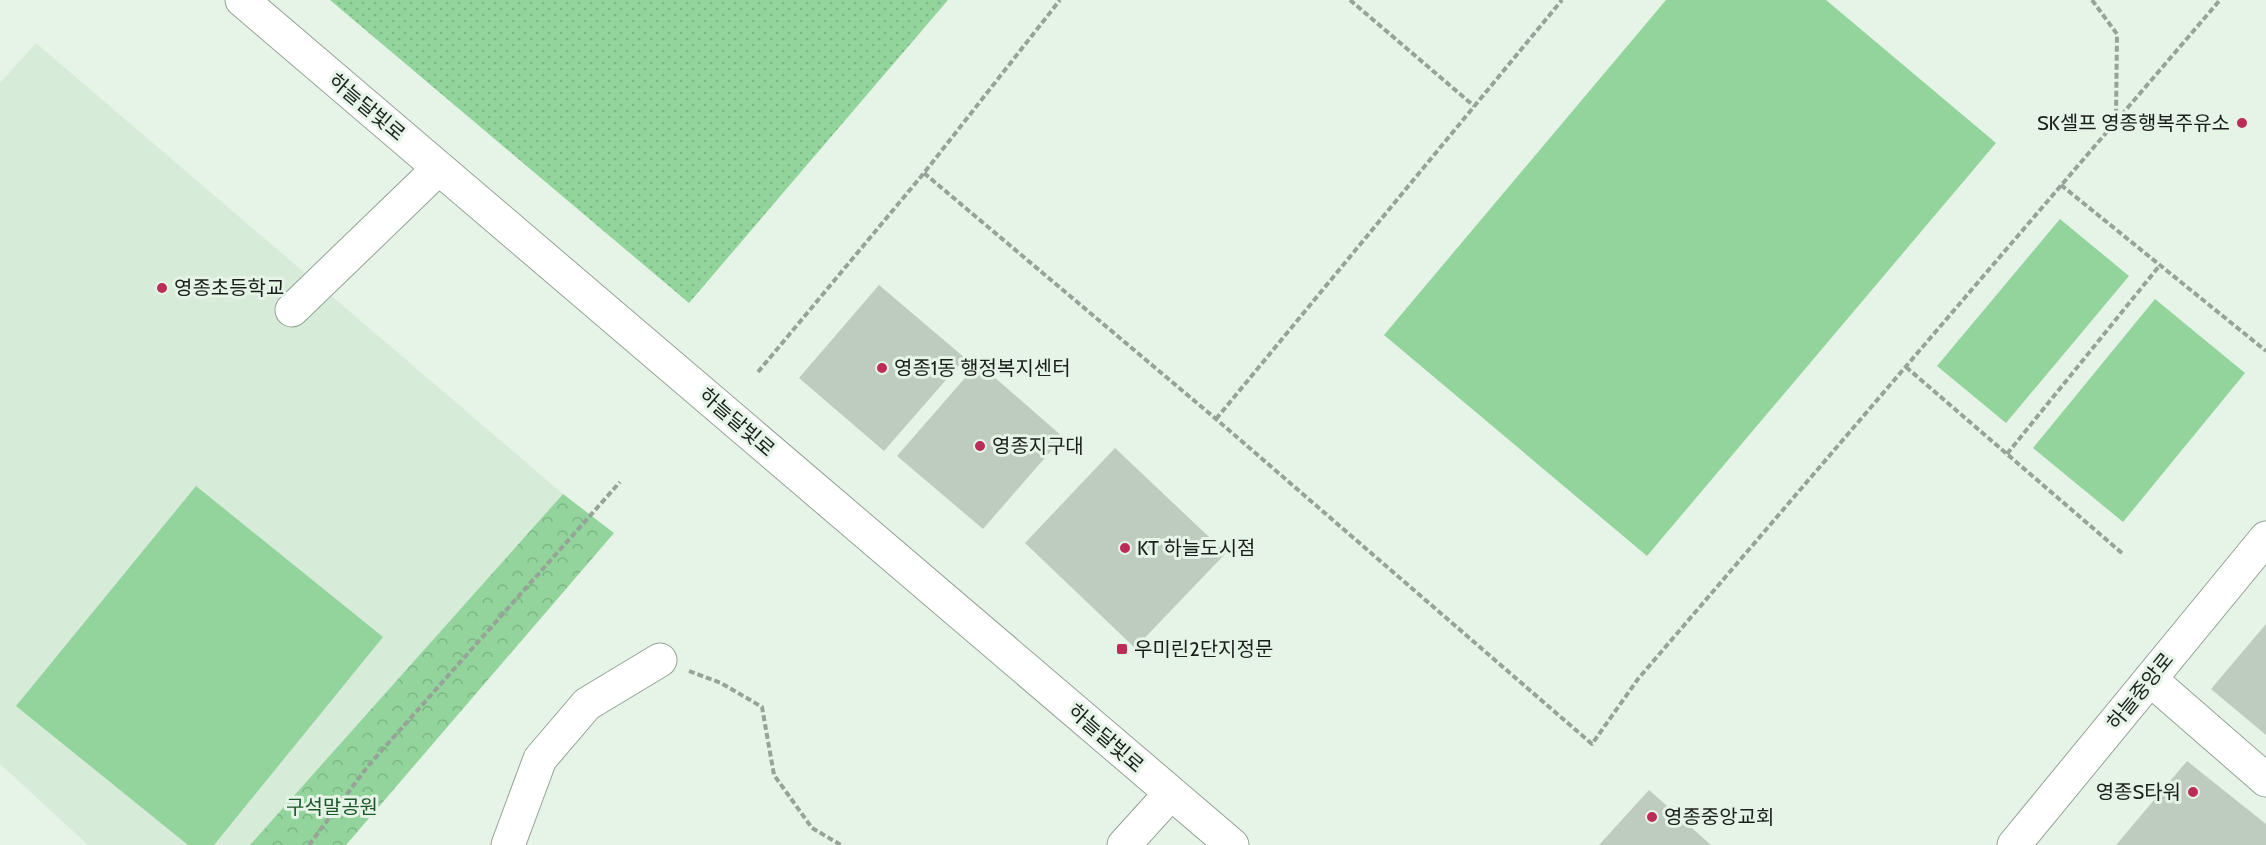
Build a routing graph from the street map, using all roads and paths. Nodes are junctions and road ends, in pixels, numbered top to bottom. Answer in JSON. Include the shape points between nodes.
{"nodes":[{"id":1,"x":242,"y":0,"type":"edge"},
{"id":2,"x":1060,"y":0,"type":"edge"},
{"id":3,"x":1350,"y":0,"type":"edge"},
{"id":4,"x":1562,"y":0,"type":"edge"},
{"id":5,"x":2092,"y":0,"type":"edge"},
{"id":6,"x":2220,"y":0,"type":"edge"},
{"id":7,"x":1474,"y":106,"type":"junction"},
{"id":8,"x":2116,"y":122,"type":"junction"},
{"id":9,"x":440,"y":168,"type":"junction"},
{"id":10,"x":924,"y":173,"type":"junction"},
{"id":11,"x":2061,"y":185,"type":"junction"},
{"id":12,"x":2160,"y":265,"type":"junction"},
{"id":13,"x":292,"y":310,"type":"dead end"},
{"id":14,"x":2266,"y":351,"type":"edge"},
{"id":15,"x":1906,"y":367,"type":"junction"},
{"id":16,"x":758,"y":372,"type":"dead end"},
{"id":17,"x":1216,"y":419,"type":"junction"},
{"id":18,"x":2007,"y":454,"type":"junction"},
{"id":19,"x":620,"y":482,"type":"dead end"},
{"id":20,"x":2266,"y":538,"type":"edge"},
{"id":21,"x":2123,"y":554,"type":"dead end"},
{"id":22,"x":660,"y":660,"type":"joint"},
{"id":23,"x":2150,"y":680,"type":"junction"},
{"id":24,"x":2266,"y":780,"type":"edge"},
{"id":25,"x":1171,"y":793,"type":"junction"},
{"id":26,"x":309,"y":845,"type":"edge"},
{"id":27,"x":508,"y":845,"type":"edge"},
{"id":28,"x":840,"y":845,"type":"edge"},
{"id":29,"x":1124,"y":845,"type":"edge"},
{"id":30,"x":1232,"y":845,"type":"edge"},
{"id":31,"x":2014,"y":845,"type":"edge"}],
"edges":[{"from":1,"to":9,"type":"street","name":"하늘달빛로"},
{"from":2,"to":10,"type":"path"},
{"from":3,"to":7,"type":"path"},
{"from":4,"to":7,"type":"path"},
{"from":5,"to":8,"type":"path","via":[[2117,34]]},
{"from":6,"to":8,"type":"path"},
{"from":7,"to":17,"type":"path"},
{"from":8,"to":11,"type":"path"},
{"from":9,"to":13,"type":"street"},
{"from":9,"to":25,"type":"street","name":"하늘달빛로"},
{"from":10,"to":16,"type":"path"},
{"from":10,"to":17,"type":"path"},
{"from":11,"to":12,"type":"path"},
{"from":11,"to":15,"type":"path"},
{"from":12,"to":14,"type":"path"},
{"from":12,"to":18,"type":"path"},
{"from":15,"to":17,"type":"path","via":[[1638,680],[1592,744]]},
{"from":15,"to":18,"type":"path"},
{"from":18,"to":21,"type":"path"},
{"from":19,"to":26,"type":"path","via":[[368,766]]},
{"from":20,"to":23,"type":"street","name":"하늘중앙로"},
{"from":22,"to":27,"type":"street","via":[[587,704],[540,759]]},
{"from":22,"to":28,"type":"path","via":[[721,683],[762,707],[774,775],[812,828]]},
{"from":23,"to":24,"type":"street"},
{"from":23,"to":31,"type":"street","name":"하늘중앙로"},
{"from":25,"to":29,"type":"street"},
{"from":25,"to":30,"type":"street","name":"하늘달빛로"}]}
